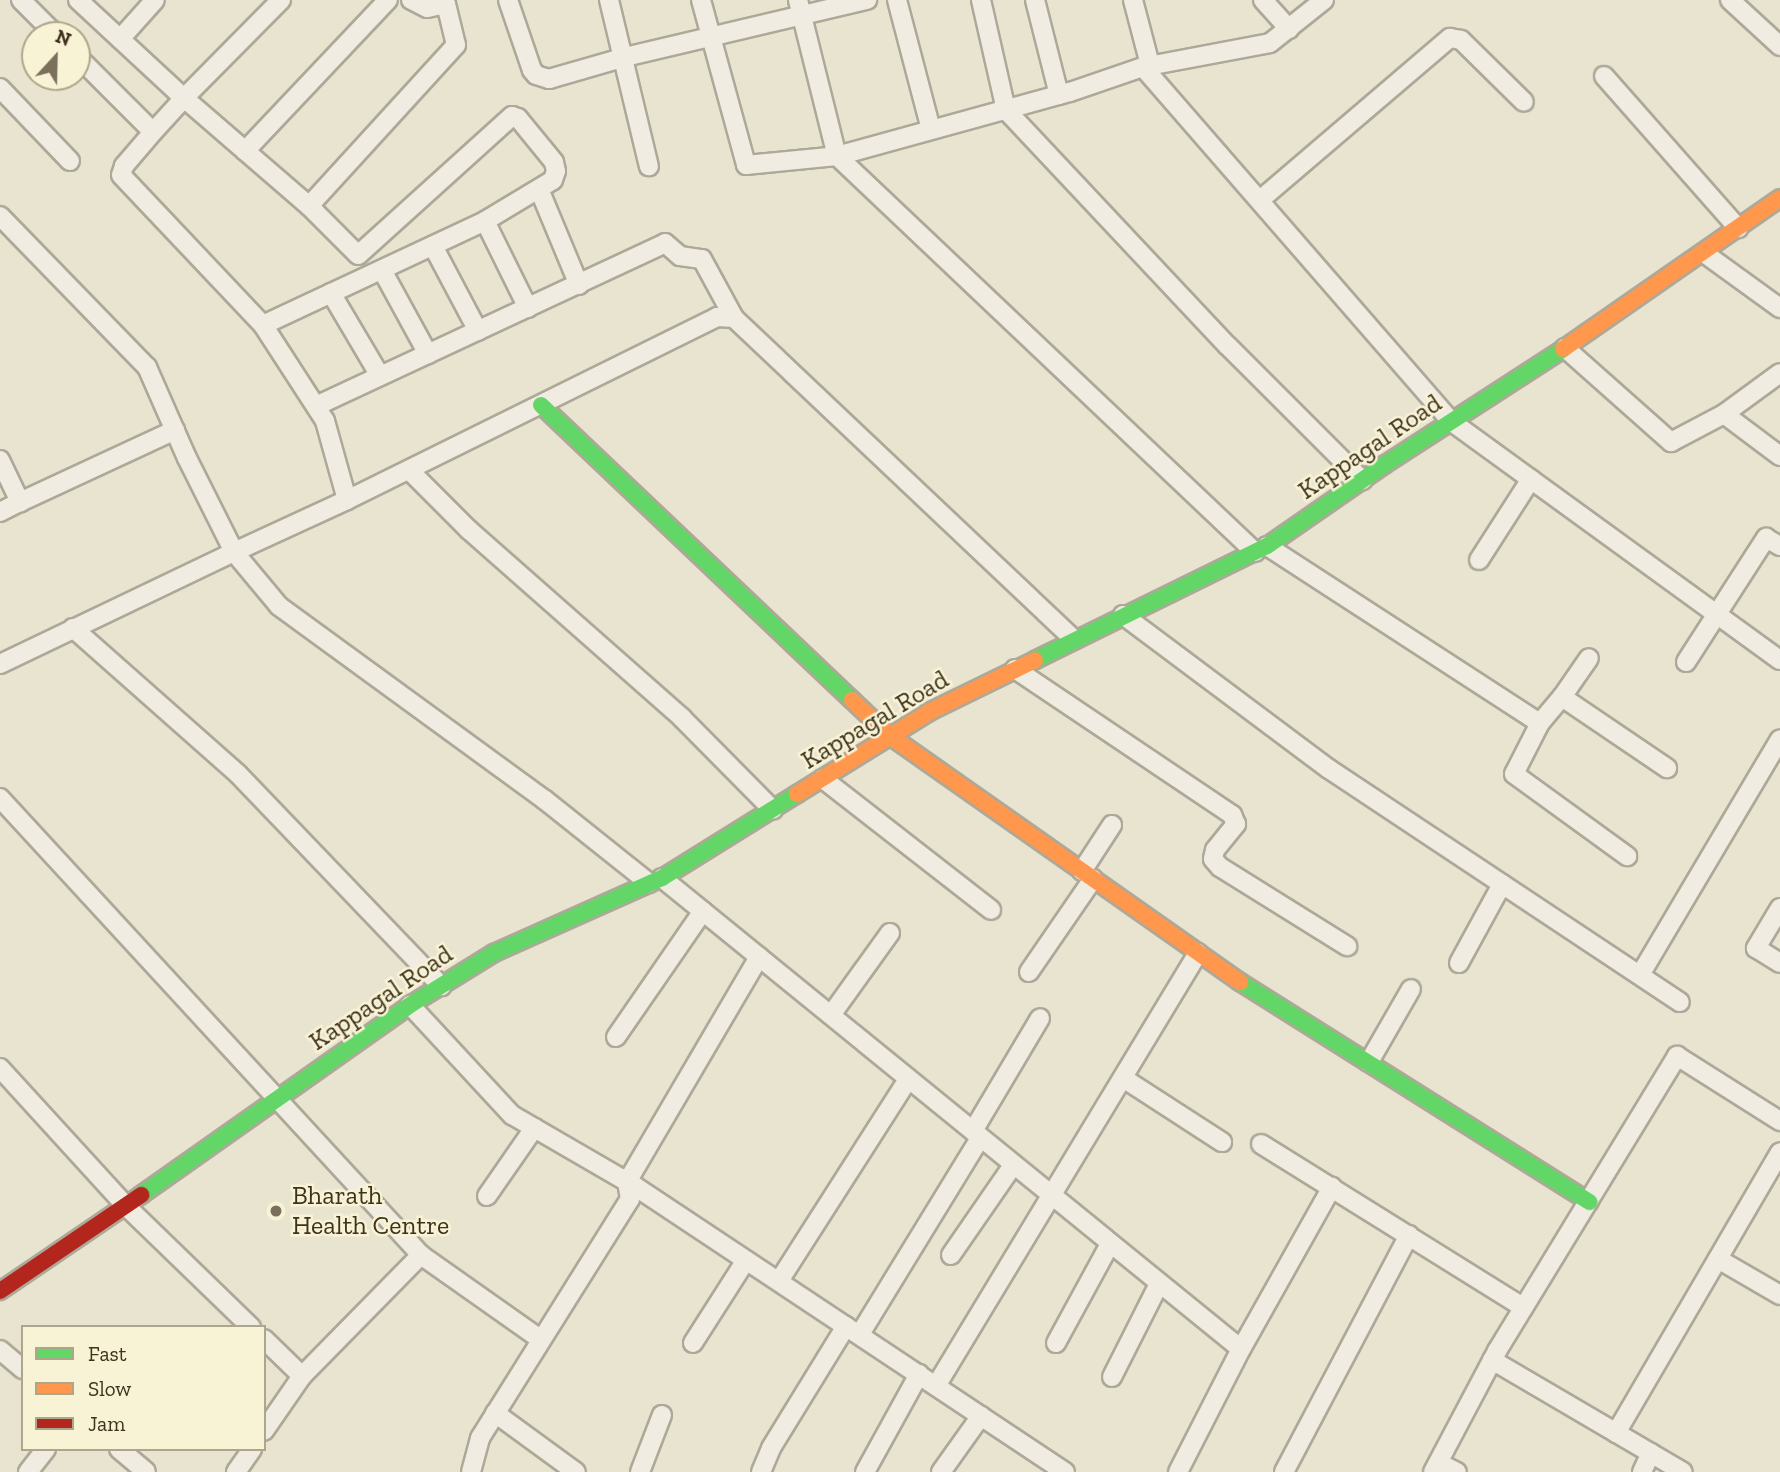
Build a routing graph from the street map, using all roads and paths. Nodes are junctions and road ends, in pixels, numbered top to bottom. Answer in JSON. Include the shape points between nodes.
{"nodes":[{"id":1,"x":21,"y":0,"type":"edge"},
{"id":2,"x":78,"y":0,"type":"edge"},
{"id":3,"x":155,"y":0,"type":"edge"},
{"id":4,"x":281,"y":0,"type":"edge"},
{"id":5,"x":388,"y":0,"type":"edge"},
{"id":6,"x":411,"y":0,"type":"edge"},
{"id":7,"x":508,"y":0,"type":"edge"},
{"id":8,"x":609,"y":0,"type":"edge"},
{"id":9,"x":701,"y":0,"type":"edge"},
{"id":10,"x":867,"y":0,"type":"edge"},
{"id":11,"x":897,"y":0,"type":"edge"},
{"id":12,"x":981,"y":0,"type":"edge"},
{"id":13,"x":1035,"y":0,"type":"edge"},
{"id":14,"x":1133,"y":0,"type":"edge"},
{"id":15,"x":1263,"y":0,"type":"edge"},
{"id":16,"x":1324,"y":0,"type":"edge"},
{"id":17,"x":1730,"y":0,"type":"edge"},
{"id":18,"x":450,"y":1,"type":"edge"},
{"id":19,"x":800,"y":9,"type":"edge"},
{"id":20,"x":42,"y":21,"type":"edge"},
{"id":21,"x":1289,"y":29,"type":"junction"},
{"id":22,"x":711,"y":38,"type":"junction"},
{"id":23,"x":120,"y":39,"type":"junction"},
{"id":24,"x":1780,"y":46,"type":"edge"},
{"id":25,"x":625,"y":57,"type":"junction"},
{"id":26,"x":1147,"y":66,"type":"junction"},
{"id":27,"x":91,"y":70,"type":"edge"},
{"id":28,"x":1604,"y":76,"type":"dead end"},
{"id":29,"x":0,"y":88,"type":"edge"},
{"id":30,"x":1059,"y":95,"type":"junction"},
{"id":31,"x":184,"y":98,"type":"junction"},
{"id":32,"x":1524,"y":102,"type":"dead end"},
{"id":33,"x":1006,"y":110,"type":"junction"},
{"id":34,"x":931,"y":130,"type":"junction"},
{"id":35,"x":153,"y":132,"type":"junction"},
{"id":36,"x":245,"y":151,"type":"junction"},
{"id":37,"x":837,"y":156,"type":"junction"},
{"id":38,"x":70,"y":161,"type":"dead end"},
{"id":39,"x":649,"y":166,"type":"dead end"},
{"id":40,"x":539,"y":189,"type":"junction"},
{"id":41,"x":1780,"y":198,"type":"edge"},
{"id":42,"x":1260,"y":200,"type":"junction"},
{"id":43,"x":309,"y":206,"type":"junction"},
{"id":44,"x":0,"y":216,"type":"edge"},
{"id":45,"x":485,"y":221,"type":"junction"},
{"id":46,"x":1738,"y":228,"type":"junction"},
{"id":47,"x":433,"y":246,"type":"junction"},
{"id":48,"x":1704,"y":253,"type":"junction"},
{"id":49,"x":358,"y":255,"type":"junction"},
{"id":50,"x":377,"y":272,"type":"junction"},
{"id":51,"x":579,"y":285,"type":"junction"},
{"id":52,"x":331,"y":293,"type":"junction"},
{"id":53,"x":1780,"y":308,"type":"edge"},
{"id":54,"x":528,"y":309,"type":"junction"},
{"id":55,"x":734,"y":318,"type":"junction"},
{"id":56,"x":263,"y":325,"type":"junction"},
{"id":57,"x":478,"y":331,"type":"junction"},
{"id":58,"x":1565,"y":348,"type":"junction"},
{"id":59,"x":428,"y":354,"type":"junction"},
{"id":60,"x":1780,"y":373,"type":"edge"},
{"id":61,"x":380,"y":376,"type":"junction"},
{"id":62,"x":541,"y":405,"type":"junction"},
{"id":63,"x":316,"y":406,"type":"junction"},
{"id":64,"x":1724,"y":414,"type":"junction"},
{"id":65,"x":1452,"y":422,"type":"junction"},
{"id":66,"x":175,"y":430,"type":"junction"},
{"id":67,"x":1780,"y":456,"type":"edge"},
{"id":68,"x":0,"y":460,"type":"edge"},
{"id":69,"x":409,"y":470,"type":"junction"},
{"id":70,"x":1531,"y":479,"type":"junction"},
{"id":71,"x":1362,"y":480,"type":"junction"},
{"id":72,"x":347,"y":500,"type":"junction"},
{"id":73,"x":20,"y":502,"type":"junction"},
{"id":74,"x":0,"y":512,"type":"edge"},
{"id":75,"x":1780,"y":546,"type":"edge"},
{"id":76,"x":1261,"y":549,"type":"junction"},
{"id":77,"x":234,"y":552,"type":"junction"},
{"id":78,"x":1479,"y":560,"type":"dead end"},
{"id":79,"x":1716,"y":613,"type":"junction"},
{"id":80,"x":1123,"y":615,"type":"junction"},
{"id":81,"x":73,"y":628,"type":"junction"},
{"id":82,"x":1074,"y":639,"type":"junction"},
{"id":83,"x":1588,"y":658,"type":"dead end"},
{"id":84,"x":1780,"y":660,"type":"edge"},
{"id":85,"x":1686,"y":662,"type":"dead end"},
{"id":86,"x":0,"y":664,"type":"edge"},
{"id":87,"x":1015,"y":669,"type":"junction"},
{"id":88,"x":1562,"y":697,"type":"junction"},
{"id":89,"x":1540,"y":723,"type":"junction"},
{"id":90,"x":890,"y":736,"type":"junction"},
{"id":91,"x":1780,"y":739,"type":"edge"},
{"id":92,"x":1667,"y":768,"type":"dead end"},
{"id":93,"x":823,"y":779,"type":"junction"},
{"id":94,"x":0,"y":798,"type":"edge"},
{"id":95,"x":773,"y":810,"type":"junction"},
{"id":96,"x":1112,"y":825,"type":"dead end"},
{"id":97,"x":1627,"y":856,"type":"dead end"},
{"id":98,"x":1087,"y":875,"type":"junction"},
{"id":99,"x":655,"y":880,"type":"junction"},
{"id":100,"x":1502,"y":884,"type":"junction"},
{"id":101,"x":1780,"y":908,"type":"edge"},
{"id":102,"x":991,"y":910,"type":"dead end"},
{"id":103,"x":703,"y":911,"type":"junction"},
{"id":104,"x":890,"y":933,"type":"dead end"},
{"id":105,"x":1347,"y":946,"type":"dead end"},
{"id":106,"x":1198,"y":953,"type":"junction"},
{"id":107,"x":759,"y":957,"type":"junction"},
{"id":108,"x":1459,"y":963,"type":"dead end"},
{"id":109,"x":1780,"y":963,"type":"edge"},
{"id":110,"x":1029,"y":972,"type":"dead end"},
{"id":111,"x":1640,"y":975,"type":"junction"},
{"id":112,"x":441,"y":986,"type":"junction"},
{"id":113,"x":1411,"y":989,"type":"dead end"},
{"id":114,"x":1680,"y":1002,"type":"dead end"},
{"id":115,"x":410,"y":1005,"type":"junction"},
{"id":116,"x":831,"y":1015,"type":"junction"},
{"id":117,"x":1040,"y":1018,"type":"dead end"},
{"id":118,"x":615,"y":1037,"type":"dead end"},
{"id":119,"x":1369,"y":1062,"type":"junction"},
{"id":120,"x":0,"y":1068,"type":"edge"},
{"id":121,"x":908,"y":1079,"type":"junction"},
{"id":122,"x":1123,"y":1079,"type":"junction"},
{"id":123,"x":278,"y":1098,"type":"junction"},
{"id":124,"x":1780,"y":1121,"type":"edge"},
{"id":125,"x":534,"y":1128,"type":"junction"},
{"id":126,"x":976,"y":1135,"type":"junction"},
{"id":127,"x":1222,"y":1142,"type":"dead end"},
{"id":128,"x":1261,"y":1143,"type":"dead end"},
{"id":129,"x":1780,"y":1152,"type":"edge"},
{"id":130,"x":1013,"y":1165,"type":"junction"},
{"id":131,"x":627,"y":1182,"type":"junction"},
{"id":132,"x":1332,"y":1187,"type":"junction"},
{"id":133,"x":487,"y":1196,"type":"dead end"},
{"id":134,"x":1052,"y":1197,"type":"junction"},
{"id":135,"x":1590,"y":1202,"type":"junction"},
{"id":136,"x":127,"y":1207,"type":"junction"},
{"id":137,"x":1409,"y":1235,"type":"junction"},
{"id":138,"x":1111,"y":1244,"type":"junction"},
{"id":139,"x":421,"y":1255,"type":"junction"},
{"id":140,"x":951,"y":1255,"type":"dead end"},
{"id":141,"x":1718,"y":1259,"type":"junction"},
{"id":142,"x":746,"y":1260,"type":"junction"},
{"id":143,"x":779,"y":1281,"type":"junction"},
{"id":144,"x":1159,"y":1284,"type":"junction"},
{"id":145,"x":0,"y":1291,"type":"edge"},
{"id":146,"x":1780,"y":1295,"type":"edge"},
{"id":147,"x":1524,"y":1307,"type":"junction"},
{"id":148,"x":249,"y":1325,"type":"edge"},
{"id":149,"x":853,"y":1330,"type":"junction"},
{"id":150,"x":540,"y":1339,"type":"junction"},
{"id":151,"x":266,"y":1341,"type":"edge"},
{"id":152,"x":693,"y":1343,"type":"dead end"},
{"id":153,"x":1056,"y":1343,"type":"dead end"},
{"id":154,"x":1241,"y":1349,"type":"junction"},
{"id":155,"x":0,"y":1350,"type":"edge"},
{"id":156,"x":1492,"y":1360,"type":"junction"},
{"id":157,"x":21,"y":1367,"type":"edge"},
{"id":158,"x":919,"y":1374,"type":"junction"},
{"id":159,"x":302,"y":1376,"type":"junction"},
{"id":160,"x":1112,"y":1377,"type":"dead end"},
{"id":161,"x":936,"y":1386,"type":"junction"},
{"id":162,"x":495,"y":1413,"type":"junction"},
{"id":163,"x":662,"y":1415,"type":"dead end"},
{"id":164,"x":981,"y":1416,"type":"junction"},
{"id":165,"x":266,"y":1428,"type":"edge"},
{"id":166,"x":1616,"y":1433,"type":"junction"},
{"id":167,"x":44,"y":1451,"type":"edge"},
{"id":168,"x":120,"y":1451,"type":"edge"},
{"id":169,"x":251,"y":1451,"type":"edge"},
{"id":170,"x":1651,"y":1453,"type":"junction"},
{"id":171,"x":1436,"y":1467,"type":"edge"},
{"id":172,"x":28,"y":1472,"type":"edge"},
{"id":173,"x":146,"y":1472,"type":"edge"},
{"id":174,"x":236,"y":1472,"type":"edge"},
{"id":175,"x":471,"y":1472,"type":"edge"},
{"id":176,"x":576,"y":1472,"type":"edge"},
{"id":177,"x":640,"y":1472,"type":"edge"},
{"id":178,"x":763,"y":1472,"type":"edge"},
{"id":179,"x":865,"y":1472,"type":"edge"},
{"id":180,"x":941,"y":1472,"type":"edge"},
{"id":181,"x":1065,"y":1472,"type":"edge"},
{"id":182,"x":1178,"y":1472,"type":"edge"},
{"id":183,"x":1284,"y":1472,"type":"edge"},
{"id":184,"x":1457,"y":1472,"type":"edge"},
{"id":185,"x":1642,"y":1472,"type":"edge"},
{"id":186,"x":1683,"y":1472,"type":"edge"}],
"edges":[{"from":1,"to":20,"type":"street"},
{"from":2,"to":23,"type":"street"},
{"from":3,"to":23,"type":"street"},
{"from":4,"to":31,"type":"street"},
{"from":5,"to":36,"type":"street"},
{"from":6,"to":18,"type":"street","via":[[427,8]]},
{"from":7,"to":25,"type":"street","via":[[532,70],[542,79]]},
{"from":8,"to":25,"type":"street"},
{"from":9,"to":22,"type":"street"},
{"from":10,"to":19,"type":"street"},
{"from":11,"to":34,"type":"street"},
{"from":12,"to":33,"type":"street"},
{"from":13,"to":30,"type":"street"},
{"from":14,"to":26,"type":"street"},
{"from":15,"to":21,"type":"street"},
{"from":16,"to":21,"type":"street"},
{"from":17,"to":24,"type":"street"},
{"from":18,"to":43,"type":"street","via":[[456,45]]},
{"from":19,"to":22,"type":"street"},
{"from":19,"to":37,"type":"street"},
{"from":21,"to":26,"type":"street","via":[[1270,43]]},
{"from":22,"to":25,"type":"street"},
{"from":22,"to":37,"type":"street","via":[[746,165]]},
{"from":23,"to":31,"type":"street"},
{"from":25,"to":39,"type":"street"},
{"from":26,"to":30,"type":"street"},
{"from":26,"to":42,"type":"street"},
{"from":27,"to":35,"type":"street"},
{"from":28,"to":46,"type":"street"},
{"from":29,"to":38,"type":"street"},
{"from":30,"to":33,"type":"street"},
{"from":31,"to":35,"type":"street"},
{"from":31,"to":36,"type":"street"},
{"from":32,"to":42,"type":"street","via":[[1461,40],[1450,38]]},
{"from":33,"to":34,"type":"street"},
{"from":33,"to":71,"type":"street","via":[[1228,346]]},
{"from":34,"to":37,"type":"street"},
{"from":35,"to":56,"type":"street","via":[[121,175]]},
{"from":36,"to":43,"type":"street"},
{"from":37,"to":76,"type":"street"},
{"from":40,"to":45,"type":"street"},
{"from":40,"to":49,"type":"street","via":[[553,180],[554,162],[512,116]]},
{"from":40,"to":51,"type":"street"},
{"from":41,"to":46,"type":"main road","name":"Kappagal Road"},
{"from":42,"to":65,"type":"street"},
{"from":43,"to":49,"type":"street"},
{"from":44,"to":66,"type":"street","via":[[147,367]]},
{"from":45,"to":47,"type":"street"},
{"from":45,"to":54,"type":"street"},
{"from":46,"to":48,"type":"main road","name":"Kappagal Road"},
{"from":47,"to":50,"type":"street"},
{"from":47,"to":57,"type":"street"},
{"from":48,"to":53,"type":"street"},
{"from":48,"to":58,"type":"main road","name":"Kappagal Road"},
{"from":49,"to":50,"type":"street"},
{"from":50,"to":52,"type":"street"},
{"from":50,"to":59,"type":"street"},
{"from":51,"to":54,"type":"street"},
{"from":51,"to":55,"type":"street","via":[[665,243],[680,256],[702,259]]},
{"from":52,"to":56,"type":"street"},
{"from":52,"to":61,"type":"street"},
{"from":54,"to":57,"type":"street"},
{"from":55,"to":62,"type":"street","via":[[717,317]]},
{"from":55,"to":82,"type":"street"},
{"from":56,"to":63,"type":"street"},
{"from":57,"to":59,"type":"street"},
{"from":58,"to":64,"type":"street","via":[[1671,442]]},
{"from":58,"to":65,"type":"main road","name":"Kappagal Road"},
{"from":59,"to":61,"type":"street"},
{"from":60,"to":64,"type":"street"},
{"from":61,"to":63,"type":"street"},
{"from":62,"to":69,"type":"street"},
{"from":62,"to":90,"type":"main road"},
{"from":63,"to":72,"type":"street","via":[[325,421]]},
{"from":64,"to":67,"type":"street"},
{"from":65,"to":70,"type":"street"},
{"from":65,"to":71,"type":"main road","name":"Kappagal Road"},
{"from":66,"to":73,"type":"street"},
{"from":66,"to":77,"type":"street"},
{"from":68,"to":73,"type":"street"},
{"from":69,"to":72,"type":"street"},
{"from":69,"to":95,"type":"street","via":[[469,530],[682,718]]},
{"from":70,"to":78,"type":"street"},
{"from":70,"to":79,"type":"street"},
{"from":71,"to":76,"type":"main road","name":"Kappagal Road"},
{"from":72,"to":77,"type":"street"},
{"from":73,"to":74,"type":"street"},
{"from":75,"to":79,"type":"street","via":[[1766,538]]},
{"from":76,"to":80,"type":"main road","name":"Kappagal Road"},
{"from":76,"to":89,"type":"street"},
{"from":77,"to":81,"type":"street"},
{"from":77,"to":99,"type":"street","via":[[279,606]]},
{"from":79,"to":84,"type":"street"},
{"from":79,"to":85,"type":"street"},
{"from":80,"to":82,"type":"main road","name":"Kappagal Road"},
{"from":80,"to":100,"type":"street","via":[[1329,769]]},
{"from":81,"to":86,"type":"street"},
{"from":81,"to":112,"type":"street","via":[[238,774]]},
{"from":82,"to":87,"type":"main road","name":"Kappagal Road"},
{"from":83,"to":88,"type":"street"},
{"from":87,"to":90,"type":"main road","name":"Kappagal Road"},
{"from":87,"to":105,"type":"street","via":[[1231,815],[1236,824],[1213,859],[1220,867]]},
{"from":88,"to":89,"type":"street"},
{"from":88,"to":92,"type":"street"},
{"from":89,"to":97,"type":"street","via":[[1514,774]]},
{"from":90,"to":93,"type":"main road","name":"Kappagal Road"},
{"from":90,"to":98,"type":"main road"},
{"from":91,"to":111,"type":"street"},
{"from":93,"to":95,"type":"main road","name":"Kappagal Road"},
{"from":93,"to":102,"type":"street"},
{"from":94,"to":123,"type":"street"},
{"from":95,"to":99,"type":"main road","name":"Kappagal Road"},
{"from":96,"to":98,"type":"street"},
{"from":98,"to":106,"type":"main road"},
{"from":98,"to":110,"type":"street"},
{"from":99,"to":103,"type":"street"},
{"from":99,"to":112,"type":"main road","name":"Kappagal Road","via":[[494,953]]},
{"from":100,"to":108,"type":"street"},
{"from":100,"to":111,"type":"street"},
{"from":101,"to":109,"type":"street","via":[[1756,948]]},
{"from":103,"to":107,"type":"street"},
{"from":103,"to":118,"type":"street"},
{"from":104,"to":116,"type":"street"},
{"from":106,"to":119,"type":"main road"},
{"from":106,"to":122,"type":"street"},
{"from":107,"to":116,"type":"street"},
{"from":107,"to":131,"type":"street"},
{"from":111,"to":114,"type":"street"},
{"from":112,"to":115,"type":"main road","name":"Kappagal Road"},
{"from":113,"to":119,"type":"street"},
{"from":115,"to":123,"type":"main road","name":"Kappagal Road"},
{"from":115,"to":125,"type":"street","via":[[512,1115]]},
{"from":116,"to":121,"type":"street"},
{"from":117,"to":126,"type":"street"},
{"from":119,"to":135,"type":"main road"},
{"from":120,"to":136,"type":"street"},
{"from":121,"to":126,"type":"street"},
{"from":121,"to":143,"type":"street"},
{"from":122,"to":127,"type":"street"},
{"from":122,"to":134,"type":"street"},
{"from":123,"to":136,"type":"main road","name":"Kappagal Road","via":[[161,1178]]},
{"from":123,"to":139,"type":"street"},
{"from":124,"to":135,"type":"street","via":[[1677,1056]]},
{"from":125,"to":131,"type":"street"},
{"from":125,"to":133,"type":"street"},
{"from":126,"to":130,"type":"street"},
{"from":126,"to":149,"type":"street"},
{"from":128,"to":132,"type":"street"},
{"from":129,"to":141,"type":"street"},
{"from":130,"to":134,"type":"street"},
{"from":130,"to":140,"type":"street"},
{"from":131,"to":142,"type":"street"},
{"from":131,"to":150,"type":"street","via":[[630,1199]]},
{"from":132,"to":137,"type":"street"},
{"from":132,"to":154,"type":"street"},
{"from":134,"to":138,"type":"street"},
{"from":134,"to":161,"type":"street"},
{"from":135,"to":147,"type":"street"},
{"from":136,"to":145,"type":"main road","name":"Kappagal Road"},
{"from":136,"to":148,"type":"street"},
{"from":137,"to":147,"type":"street"},
{"from":137,"to":183,"type":"street"},
{"from":138,"to":144,"type":"street"},
{"from":138,"to":153,"type":"street"},
{"from":139,"to":150,"type":"street"},
{"from":139,"to":159,"type":"street"},
{"from":141,"to":146,"type":"street"},
{"from":141,"to":166,"type":"street"},
{"from":142,"to":143,"type":"street"},
{"from":142,"to":152,"type":"street"},
{"from":143,"to":149,"type":"street"},
{"from":144,"to":154,"type":"street"},
{"from":144,"to":160,"type":"street"},
{"from":147,"to":156,"type":"street"},
{"from":149,"to":158,"type":"street"},
{"from":149,"to":178,"type":"street","via":[[771,1448]]},
{"from":150,"to":162,"type":"street"},
{"from":151,"to":159,"type":"street"},
{"from":154,"to":182,"type":"street"},
{"from":155,"to":157,"type":"street"},
{"from":156,"to":166,"type":"street"},
{"from":156,"to":171,"type":"street"},
{"from":158,"to":161,"type":"street"},
{"from":158,"to":179,"type":"street"},
{"from":159,"to":165,"type":"street"},
{"from":161,"to":164,"type":"street"},
{"from":162,"to":175,"type":"street","via":[[480,1438]]},
{"from":162,"to":176,"type":"street"},
{"from":163,"to":177,"type":"street"},
{"from":164,"to":180,"type":"street"},
{"from":164,"to":181,"type":"street"},
{"from":166,"to":170,"type":"street"},
{"from":167,"to":172,"type":"street"},
{"from":168,"to":173,"type":"street"},
{"from":169,"to":174,"type":"street"},
{"from":170,"to":185,"type":"street"},
{"from":170,"to":186,"type":"street"},
{"from":171,"to":184,"type":"street"}]}
